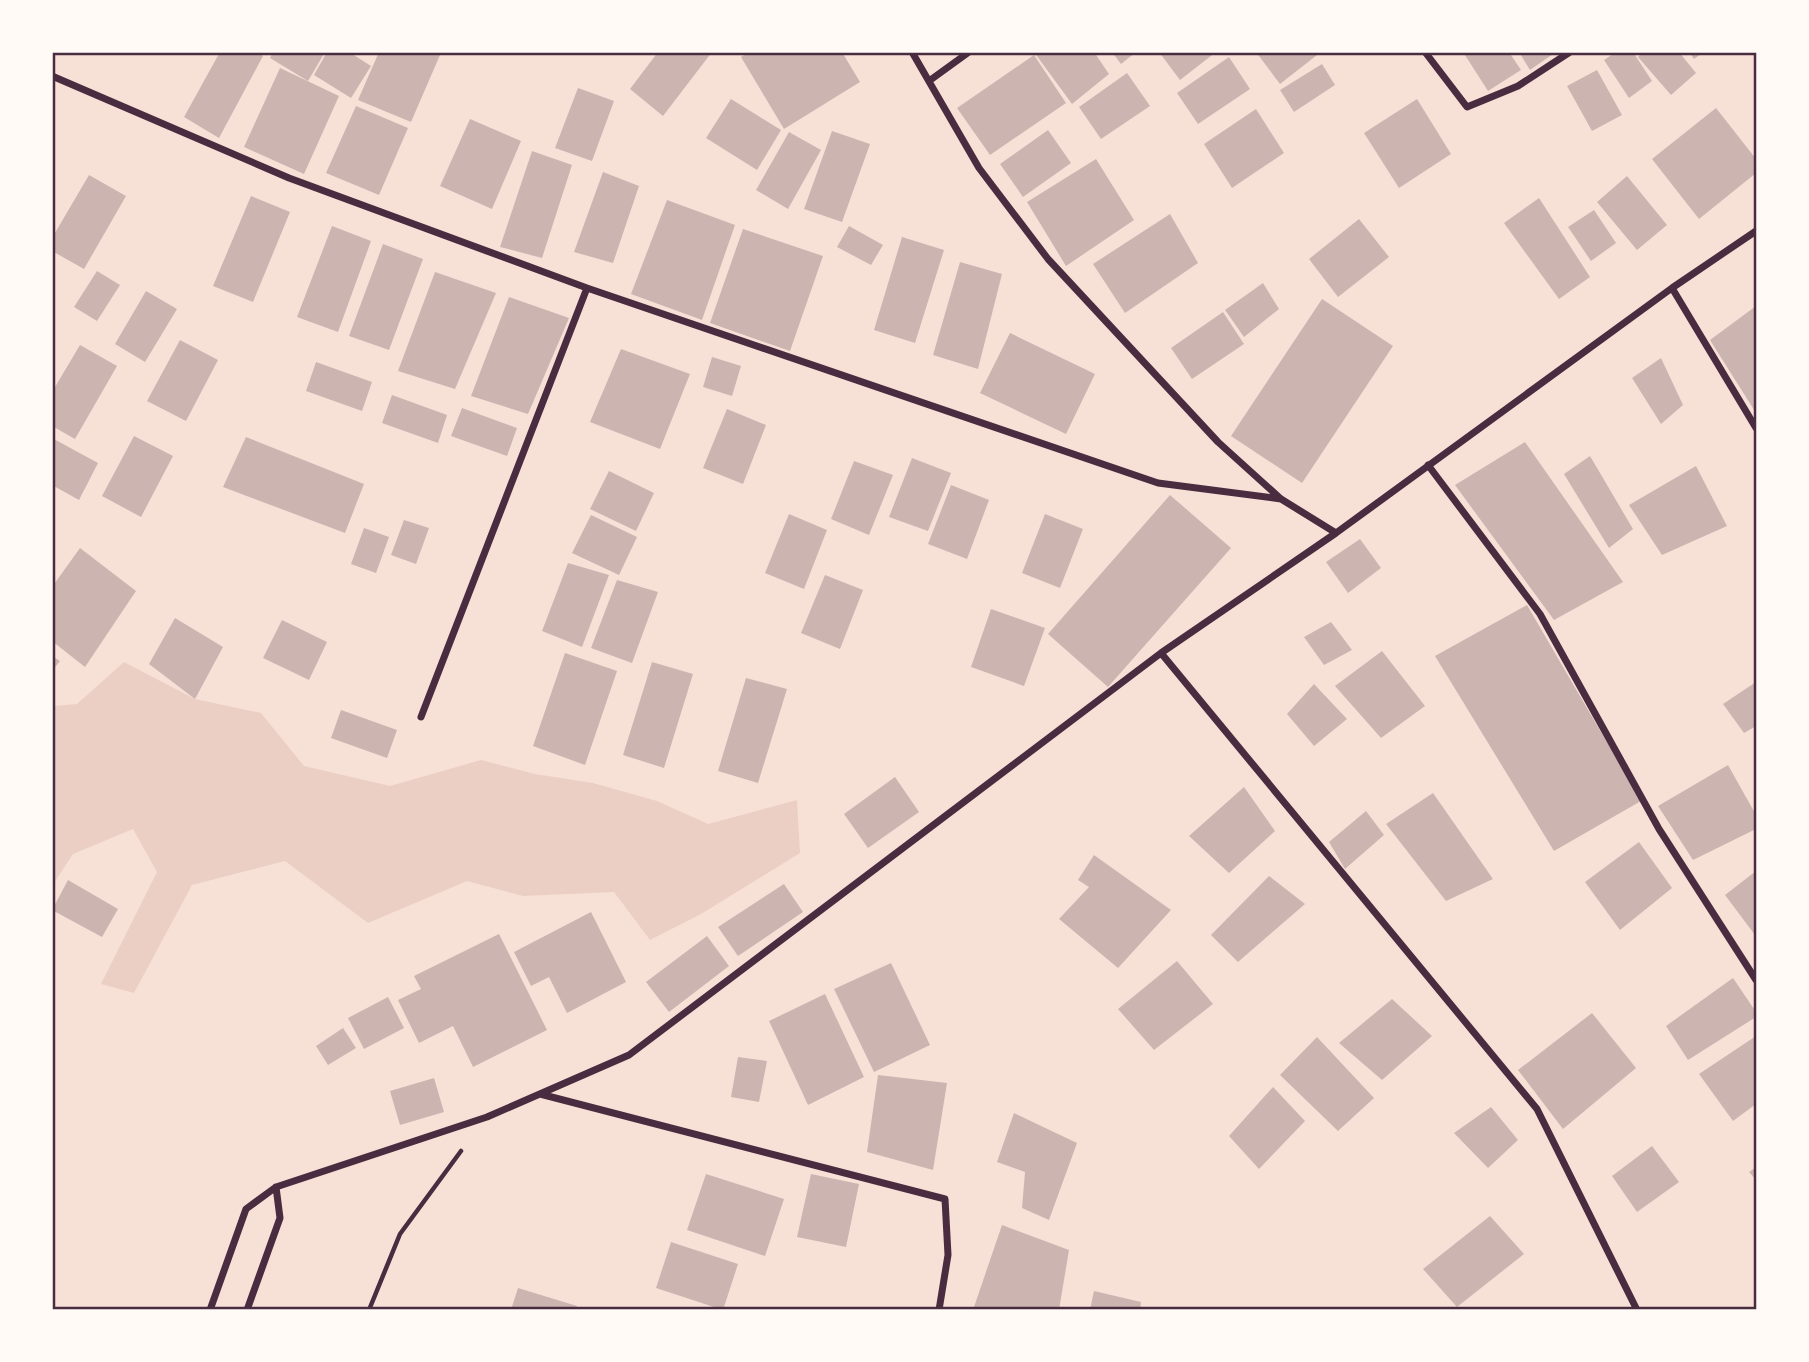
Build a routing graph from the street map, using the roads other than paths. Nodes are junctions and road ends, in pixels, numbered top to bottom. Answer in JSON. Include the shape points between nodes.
{"nodes":[{"id":1,"x":912,"y":52,"type":"edge"},
{"id":2,"x":969,"y":52,"type":"edge"},
{"id":3,"x":1425,"y":52,"type":"edge"},
{"id":4,"x":1570,"y":52,"type":"edge"},
{"id":5,"x":52,"y":76,"type":"edge"},
{"id":6,"x":929,"y":81,"type":"junction"},
{"id":7,"x":1756,"y":231,"type":"edge"},
{"id":8,"x":587,"y":288,"type":"junction"},
{"id":9,"x":1672,"y":288,"type":"junction"},
{"id":10,"x":1756,"y":428,"type":"edge"},
{"id":11,"x":1428,"y":465,"type":"junction"},
{"id":12,"x":1281,"y":499,"type":"junction"},
{"id":13,"x":1336,"y":533,"type":"junction"},
{"id":14,"x":1161,"y":653,"type":"junction"},
{"id":15,"x":421,"y":718,"type":"dead end"},
{"id":16,"x":1756,"y":980,"type":"edge"},
{"id":17,"x":540,"y":1094,"type":"junction"},
{"id":18,"x":276,"y":1187,"type":"junction"},
{"id":19,"x":210,"y":1310,"type":"edge"},
{"id":20,"x":247,"y":1310,"type":"edge"},
{"id":21,"x":939,"y":1310,"type":"edge"},
{"id":22,"x":1637,"y":1310,"type":"edge"}],
"edges":[{"from":1,"to":6,"type":"street"},
{"from":2,"to":6,"type":"street"},
{"from":3,"to":4,"type":"street","via":[[1467,107],[1518,86]]},
{"from":5,"to":8,"type":"street","via":[[289,178]]},
{"from":6,"to":12,"type":"street","via":[[979,168],[1048,258],[1218,442]]},
{"from":7,"to":9,"type":"street"},
{"from":8,"to":12,"type":"street","via":[[1158,483]]},
{"from":8,"to":15,"type":"street"},
{"from":9,"to":10,"type":"street"},
{"from":9,"to":11,"type":"street"},
{"from":11,"to":13,"type":"street"},
{"from":11,"to":16,"type":"street","via":[[1540,614],[1659,829]]},
{"from":12,"to":13,"type":"street"},
{"from":13,"to":14,"type":"street"},
{"from":14,"to":17,"type":"street","via":[[629,1055]]},
{"from":14,"to":22,"type":"street","via":[[1537,1109]]},
{"from":17,"to":18,"type":"street","via":[[487,1117]]},
{"from":17,"to":21,"type":"street","via":[[945,1199],[948,1255]]},
{"from":18,"to":19,"type":"street","via":[[246,1209]]},
{"from":18,"to":20,"type":"street","via":[[280,1218]]}]}
